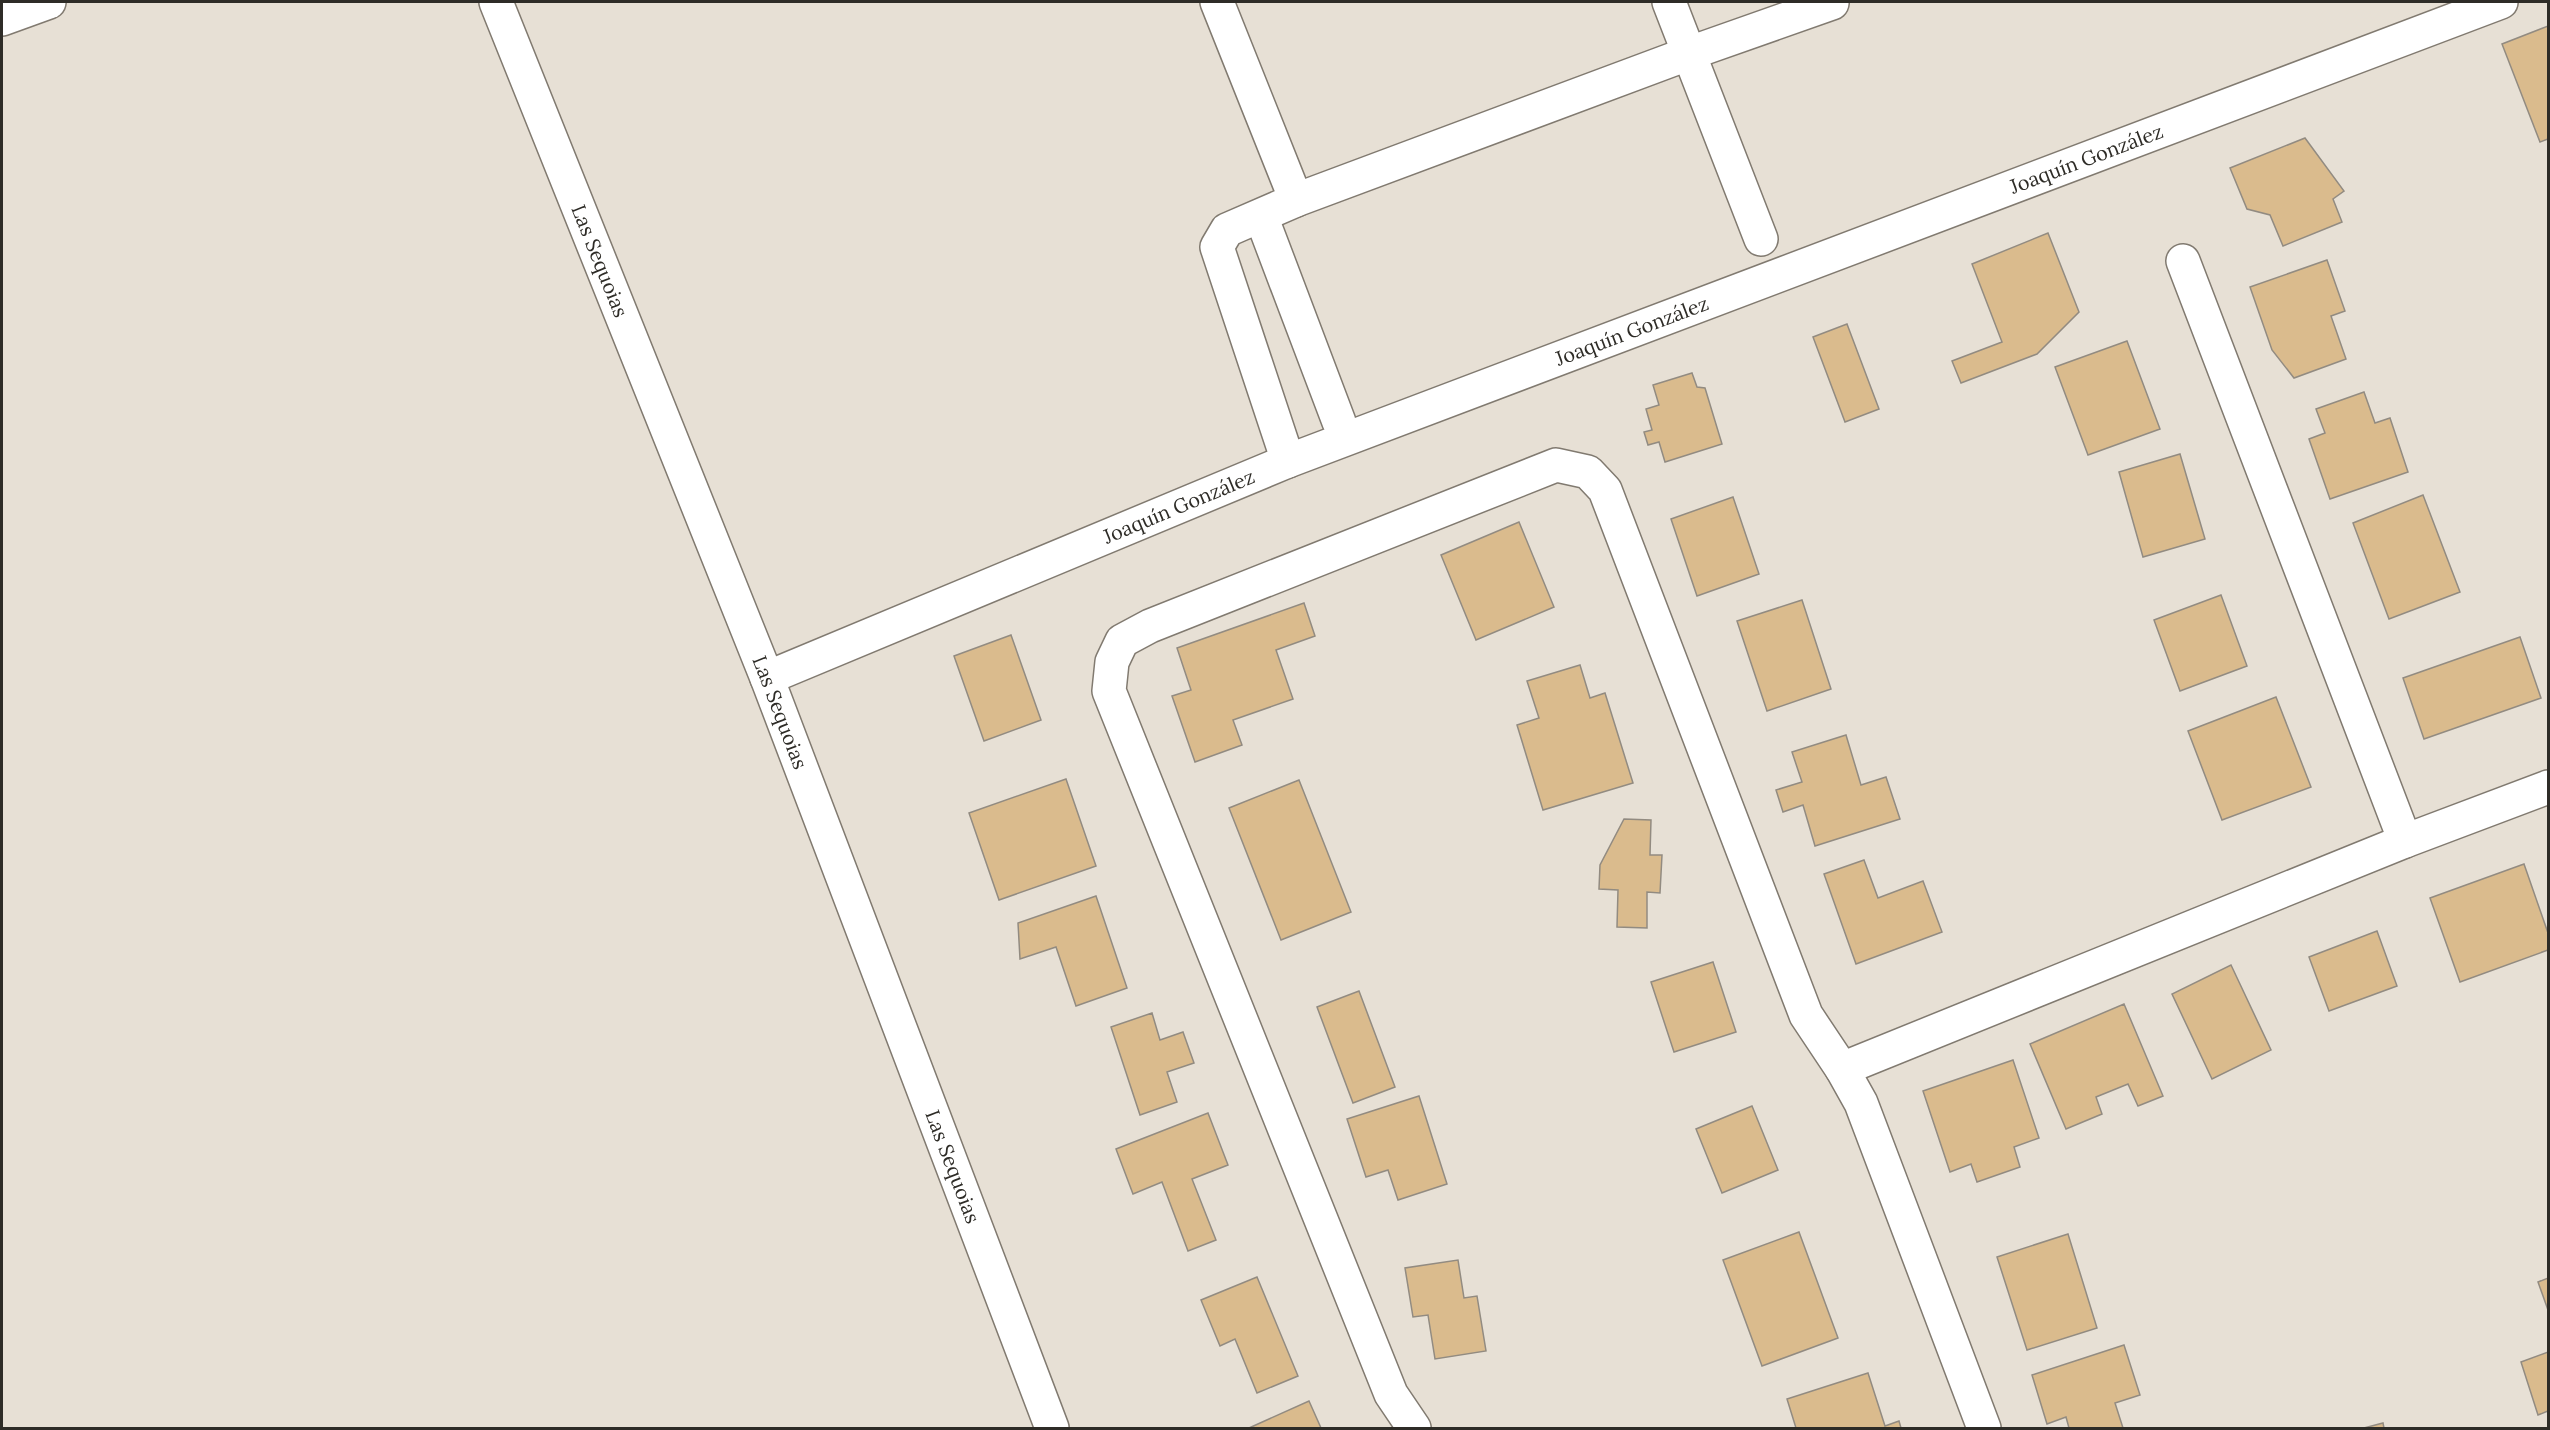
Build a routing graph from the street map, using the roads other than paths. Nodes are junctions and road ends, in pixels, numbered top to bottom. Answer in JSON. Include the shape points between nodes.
{"nodes":[{"id":1,"x":49,"y":2,"type":"edge"},
{"id":2,"x":496,"y":2,"type":"edge"},
{"id":3,"x":1217,"y":2,"type":"edge"},
{"id":4,"x":1669,"y":2,"type":"edge"},
{"id":5,"x":2501,"y":2,"type":"edge"},
{"id":6,"x":1832,"y":3,"type":"edge"},
{"id":7,"x":2,"y":20,"type":"edge"},
{"id":8,"x":1690,"y":53,"type":"junction"},
{"id":9,"x":1296,"y":200,"type":"junction"},
{"id":10,"x":1262,"y":216,"type":"junction"},
{"id":11,"x":1761,"y":239,"type":"dead end"},
{"id":12,"x":2183,"y":261,"type":"dead end"},
{"id":13,"x":1339,"y":422,"type":"dead end"},
{"id":14,"x":1288,"y":461,"type":"junction"},
{"id":15,"x":767,"y":678,"type":"junction"},
{"id":16,"x":2548,"y":787,"type":"edge"},
{"id":17,"x":2405,"y":841,"type":"junction"},
{"id":18,"x":1842,"y":1069,"type":"junction"},
{"id":19,"x":1052,"y":1428,"type":"edge"},
{"id":20,"x":1414,"y":1428,"type":"edge"},
{"id":21,"x":1984,"y":1428,"type":"edge"}],
"edges":[{"from":1,"to":7,"type":"street"},
{"from":2,"to":15,"type":"street","name":"Las Sequoias"},
{"from":3,"to":9,"type":"street"},
{"from":4,"to":8,"type":"street"},
{"from":5,"to":14,"type":"street","name":"Joaquín González"},
{"from":6,"to":8,"type":"street"},
{"from":8,"to":9,"type":"street"},
{"from":8,"to":11,"type":"street"},
{"from":9,"to":10,"type":"street"},
{"from":10,"to":13,"type":"street"},
{"from":10,"to":14,"type":"street","via":[[1227,230],[1217,247]]},
{"from":12,"to":17,"type":"street"},
{"from":14,"to":15,"type":"street","name":"Joaquín González"},
{"from":15,"to":19,"type":"street","name":"Las Sequoias"},
{"from":16,"to":17,"type":"street"},
{"from":17,"to":18,"type":"street"},
{"from":18,"to":20,"type":"street","via":[[1806,1015],[1605,490],[1588,472],[1556,465],[1122,640],[1112,662],[1109,691],[1391,1395]]},
{"from":18,"to":21,"type":"street","via":[[1861,1103]]}]}
